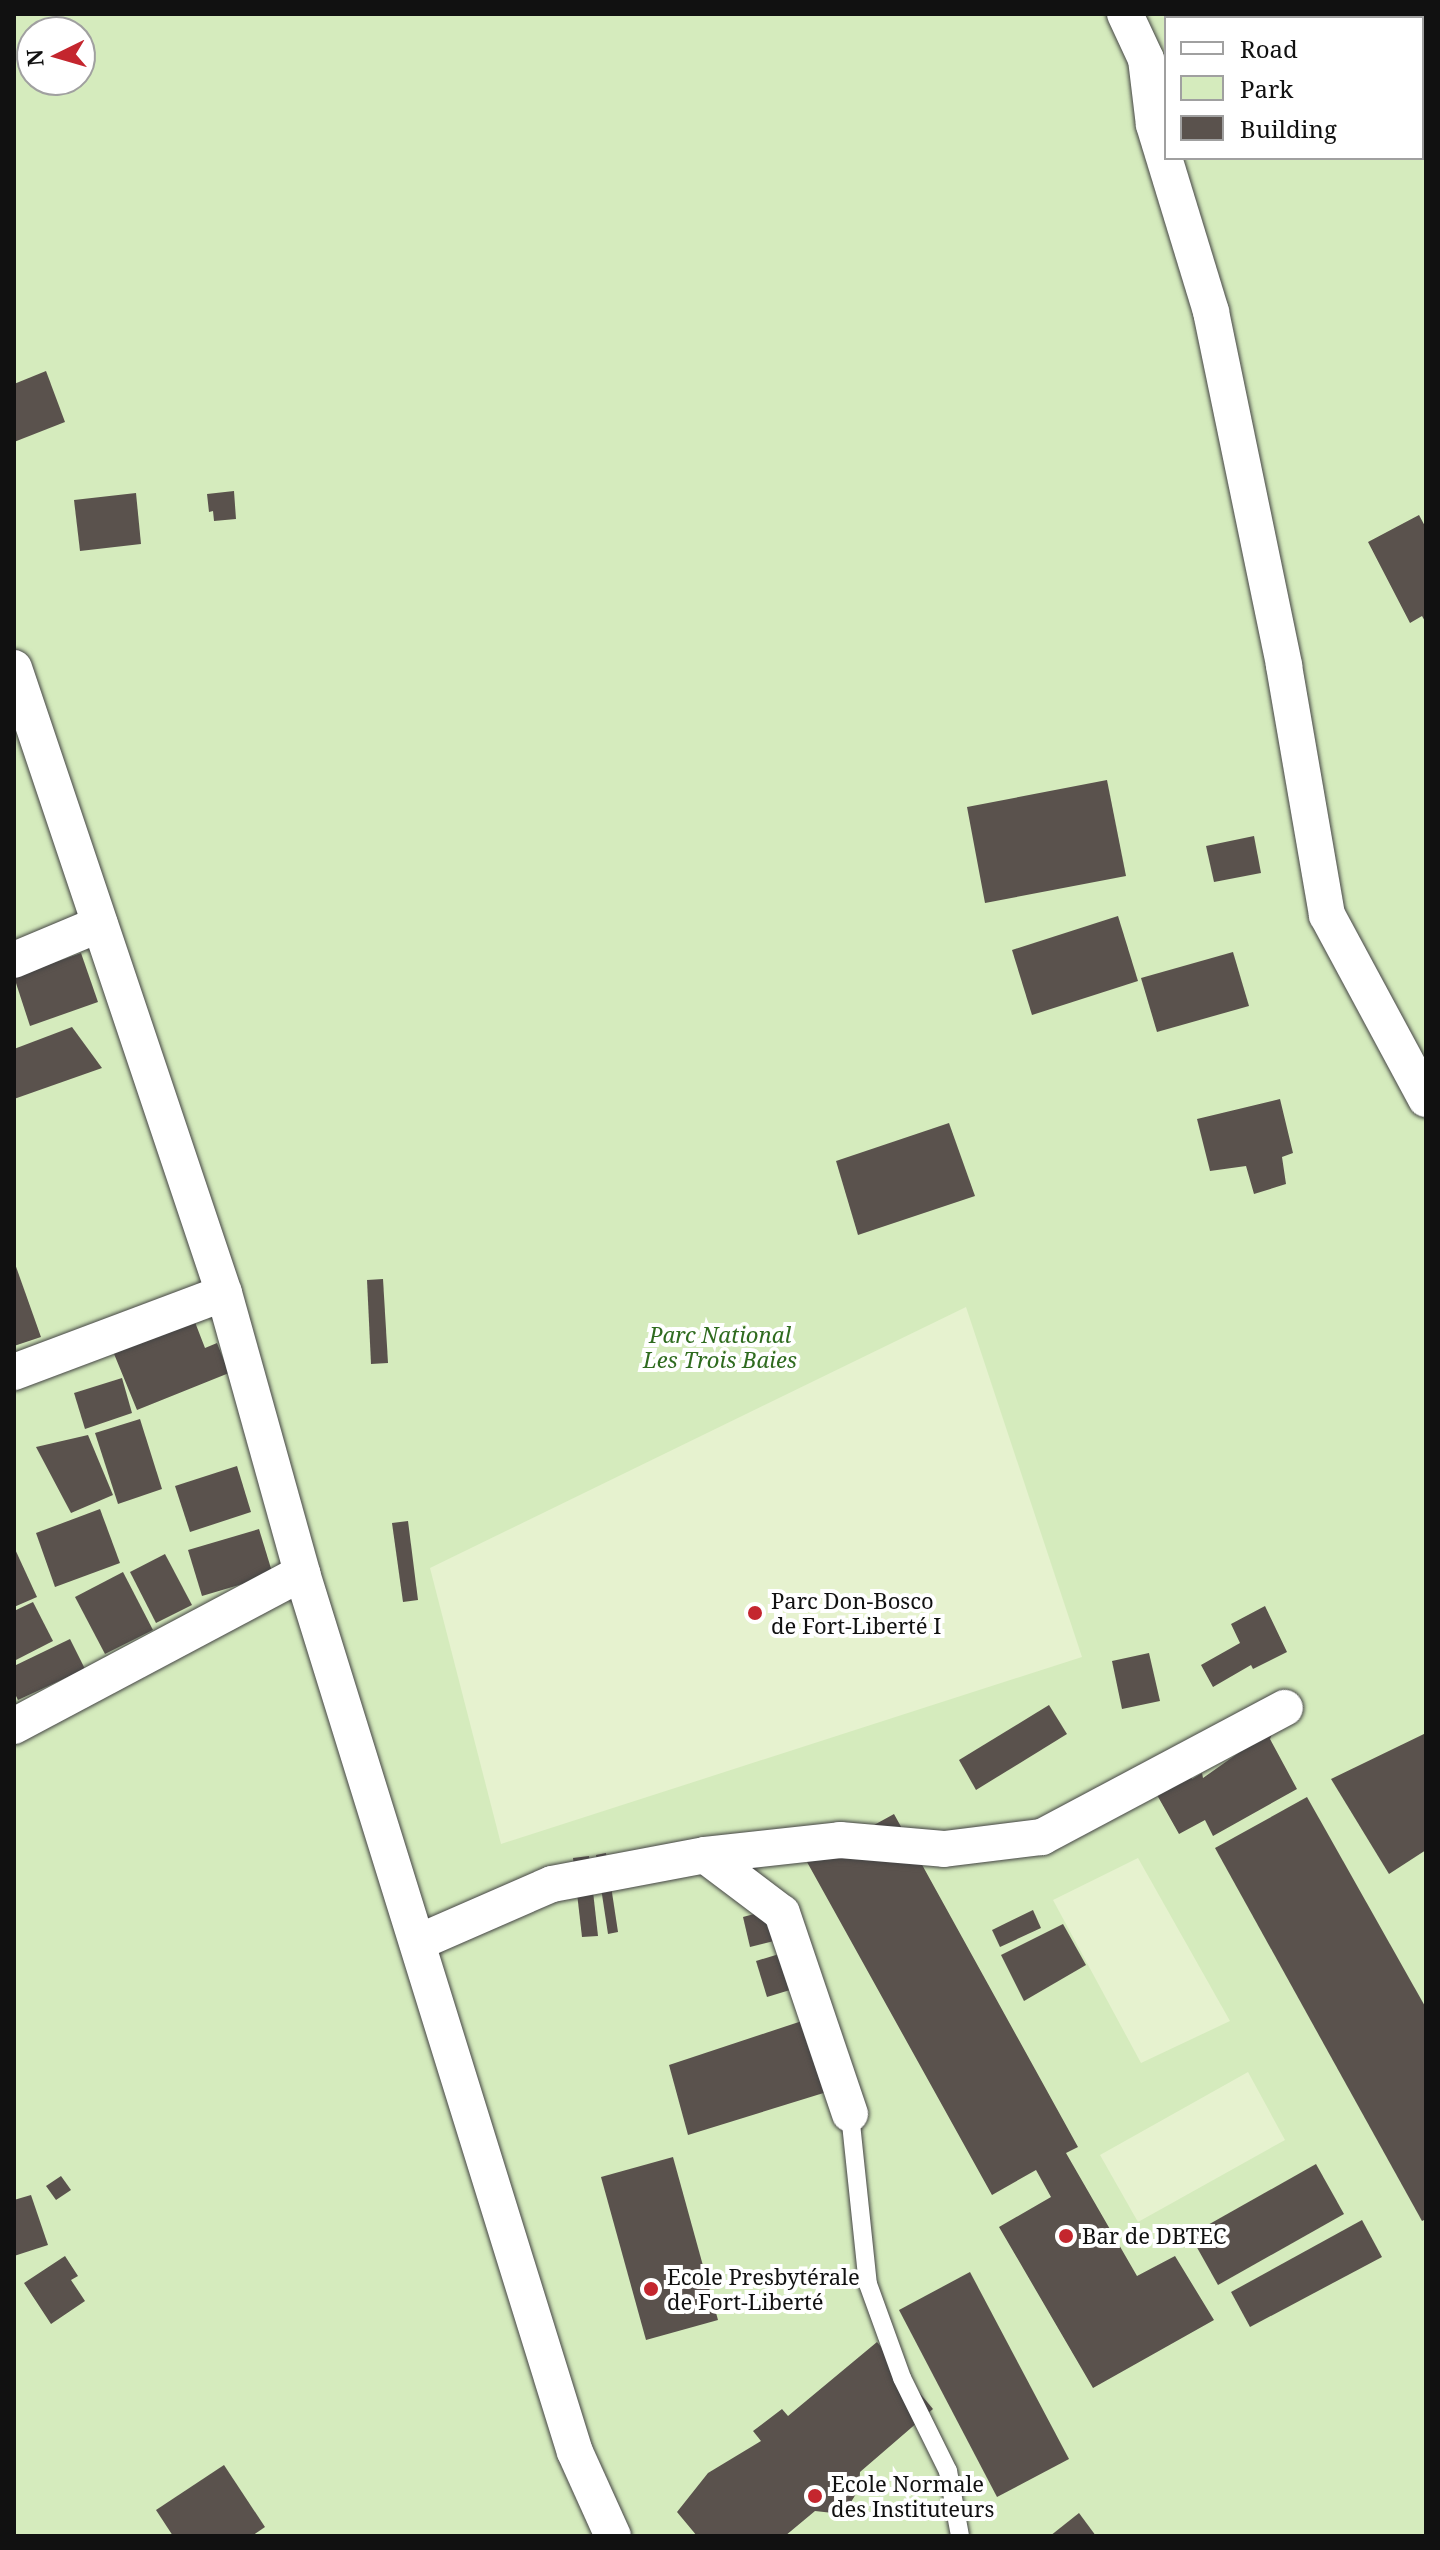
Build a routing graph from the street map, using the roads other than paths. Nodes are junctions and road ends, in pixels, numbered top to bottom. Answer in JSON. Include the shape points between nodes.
{"nodes":[{"id":1,"x":1125,"y":14,"type":"edge"},
{"id":2,"x":1164,"y":158,"type":"edge"},
{"id":3,"x":1165,"y":160,"type":"edge"},
{"id":4,"x":14,"y":668,"type":"edge"},
{"id":5,"x":100,"y":924,"type":"junction"},
{"id":6,"x":14,"y":960,"type":"edge"},
{"id":7,"x":1426,"y":1099,"type":"edge"},
{"id":8,"x":224,"y":1293,"type":"junction"},
{"id":9,"x":14,"y":1372,"type":"edge"},
{"id":10,"x":302,"y":1573,"type":"junction"},
{"id":11,"x":1285,"y":1708,"type":"dead end"},
{"id":12,"x":14,"y":1726,"type":"edge"},
{"id":13,"x":705,"y":1855,"type":"junction"},
{"id":14,"x":419,"y":1942,"type":"junction"},
{"id":15,"x":850,"y":2114,"type":"joint"},
{"id":16,"x":613,"y":2536,"type":"edge"},
{"id":17,"x":960,"y":2536,"type":"edge"}],
"edges":[{"from":1,"to":2,"type":"street","via":[[1146,59]]},
{"from":3,"to":7,"type":"street","via":[[1211,312],[1284,666],[1327,915]]},
{"from":4,"to":5,"type":"street"},
{"from":5,"to":6,"type":"street"},
{"from":5,"to":8,"type":"street"},
{"from":8,"to":9,"type":"street"},
{"from":8,"to":10,"type":"street"},
{"from":10,"to":12,"type":"street"},
{"from":10,"to":14,"type":"street"},
{"from":11,"to":13,"type":"street","via":[[1042,1837],[944,1849],[840,1840]]},
{"from":13,"to":14,"type":"street","via":[[552,1884]]},
{"from":13,"to":15,"type":"street","via":[[782,1913]]},
{"from":14,"to":16,"type":"street","via":[[575,2452]]},
{"from":15,"to":17,"type":"lane","via":[[868,2284],[902,2378],[948,2471]]}]}
